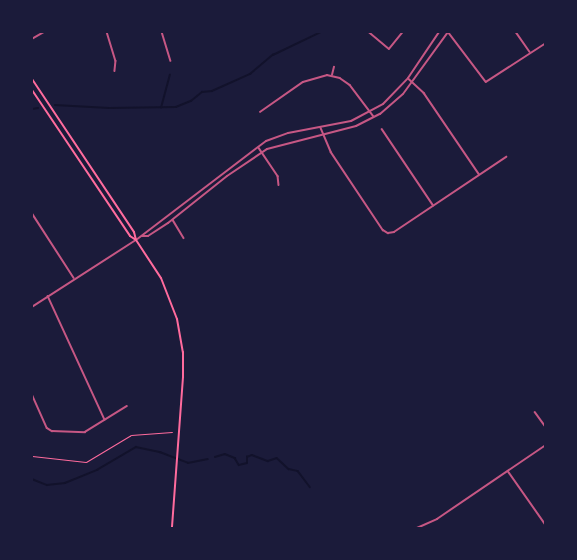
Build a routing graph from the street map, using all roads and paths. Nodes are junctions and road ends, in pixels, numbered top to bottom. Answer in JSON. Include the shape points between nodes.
{"nodes":[{"id":1,"x":44,"y":32,"type":"edge"},
{"id":2,"x":107,"y":32,"type":"edge"},
{"id":3,"x":162,"y":32,"type":"edge"},
{"id":4,"x":369,"y":32,"type":"edge"},
{"id":5,"x":403,"y":32,"type":"edge"},
{"id":6,"x":439,"y":32,"type":"edge"},
{"id":7,"x":447,"y":32,"type":"edge"},
{"id":8,"x":516,"y":32,"type":"edge"},
{"id":9,"x":32,"y":39,"type":"edge"},
{"id":10,"x":546,"y":43,"type":"edge"},
{"id":11,"x":530,"y":53,"type":"junction"},
{"id":12,"x":171,"y":61,"type":"dead end"},
{"id":13,"x":334,"y":67,"type":"dead end"},
{"id":14,"x":115,"y":70,"type":"dead end"},
{"id":15,"x":332,"y":76,"type":"junction"},
{"id":16,"x":408,"y":78,"type":"junction"},
{"id":17,"x":32,"y":79,"type":"edge"},
{"id":18,"x":412,"y":82,"type":"junction"},
{"id":19,"x":32,"y":90,"type":"edge"},
{"id":20,"x":41,"y":93,"type":"junction"},
{"id":21,"x":36,"y":97,"type":"junction"},
{"id":22,"x":260,"y":112,"type":"dead end"},
{"id":23,"x":370,"y":112,"type":"junction"},
{"id":24,"x":374,"y":117,"type":"junction"},
{"id":25,"x":321,"y":128,"type":"junction"},
{"id":26,"x":381,"y":129,"type":"dead end"},
{"id":27,"x":322,"y":134,"type":"junction"},
{"id":28,"x":259,"y":147,"type":"junction"},
{"id":29,"x":262,"y":152,"type":"junction"},
{"id":30,"x":506,"y":157,"type":"dead end"},
{"id":31,"x":479,"y":175,"type":"junction"},
{"id":32,"x":279,"y":185,"type":"dead end"},
{"id":33,"x":434,"y":205,"type":"junction"},
{"id":34,"x":32,"y":213,"type":"edge"},
{"id":35,"x":172,"y":220,"type":"junction"},
{"id":36,"x":142,"y":236,"type":"junction"},
{"id":37,"x":184,"y":238,"type":"dead end"},
{"id":38,"x":136,"y":240,"type":"junction"},
{"id":39,"x":75,"y":279,"type":"junction"},
{"id":40,"x":48,"y":296,"type":"junction"},
{"id":41,"x":32,"y":307,"type":"edge"},
{"id":42,"x":32,"y":394,"type":"edge"},
{"id":43,"x":127,"y":406,"type":"dead end"},
{"id":44,"x":535,"y":412,"type":"dead end"},
{"id":45,"x":105,"y":420,"type":"junction"},
{"id":46,"x":546,"y":427,"type":"edge"},
{"id":47,"x":172,"y":432,"type":"dead end"},
{"id":48,"x":546,"y":445,"type":"edge"},
{"id":49,"x":32,"y":456,"type":"edge"},
{"id":50,"x":508,"y":471,"type":"junction"},
{"id":51,"x":546,"y":525,"type":"edge"},
{"id":52,"x":172,"y":528,"type":"edge"},
{"id":53,"x":417,"y":528,"type":"edge"}],
"edges":[{"from":1,"to":9,"type":"street"},
{"from":2,"to":14,"type":"street"},
{"from":3,"to":12,"type":"street"},
{"from":4,"to":5,"type":"street","via":[[389,49]]},
{"from":6,"to":16,"type":"street"},
{"from":7,"to":11,"type":"street","via":[[486,82]]},
{"from":7,"to":18,"type":"street"},
{"from":8,"to":11,"type":"street"},
{"from":10,"to":11,"type":"street"},
{"from":13,"to":15,"type":"street"},
{"from":15,"to":22,"type":"street","via":[[308,80]]},
{"from":15,"to":23,"type":"street","via":[[350,85]]},
{"from":16,"to":18,"type":"street"},
{"from":16,"to":23,"type":"street"},
{"from":17,"to":20,"type":"main road"},
{"from":18,"to":24,"type":"street","via":[[397,100]]},
{"from":18,"to":31,"type":"street","via":[[424,93]]},
{"from":19,"to":21,"type":"main road"},
{"from":20,"to":21,"type":"main road"},
{"from":20,"to":38,"type":"main road"},
{"from":21,"to":38,"type":"main road"},
{"from":23,"to":24,"type":"street"},
{"from":23,"to":25,"type":"street"},
{"from":24,"to":27,"type":"street"},
{"from":25,"to":27,"type":"street"},
{"from":25,"to":28,"type":"street","via":[[280,135]]},
{"from":26,"to":33,"type":"street"},
{"from":27,"to":29,"type":"street"},
{"from":27,"to":33,"type":"street","via":[[388,233]]},
{"from":28,"to":29,"type":"street"},
{"from":28,"to":36,"type":"street"},
{"from":29,"to":32,"type":"street","via":[[278,176]]},
{"from":29,"to":35,"type":"street"},
{"from":30,"to":31,"type":"street"},
{"from":31,"to":33,"type":"street"},
{"from":34,"to":39,"type":"street"},
{"from":35,"to":36,"type":"street"},
{"from":35,"to":37,"type":"street"},
{"from":36,"to":38,"type":"street"},
{"from":38,"to":39,"type":"street"},
{"from":38,"to":52,"type":"main road","via":[[161,278],[179,331],[183,377]]},
{"from":39,"to":40,"type":"street"},
{"from":40,"to":41,"type":"street"},
{"from":40,"to":45,"type":"street"},
{"from":42,"to":45,"type":"street","via":[[52,431],[80,433]]},
{"from":43,"to":45,"type":"street"},
{"from":44,"to":46,"type":"street"},
{"from":47,"to":49,"type":"path","via":[[131,435],[86,462]]},
{"from":48,"to":50,"type":"street"},
{"from":50,"to":51,"type":"street"},
{"from":50,"to":53,"type":"street"}]}
